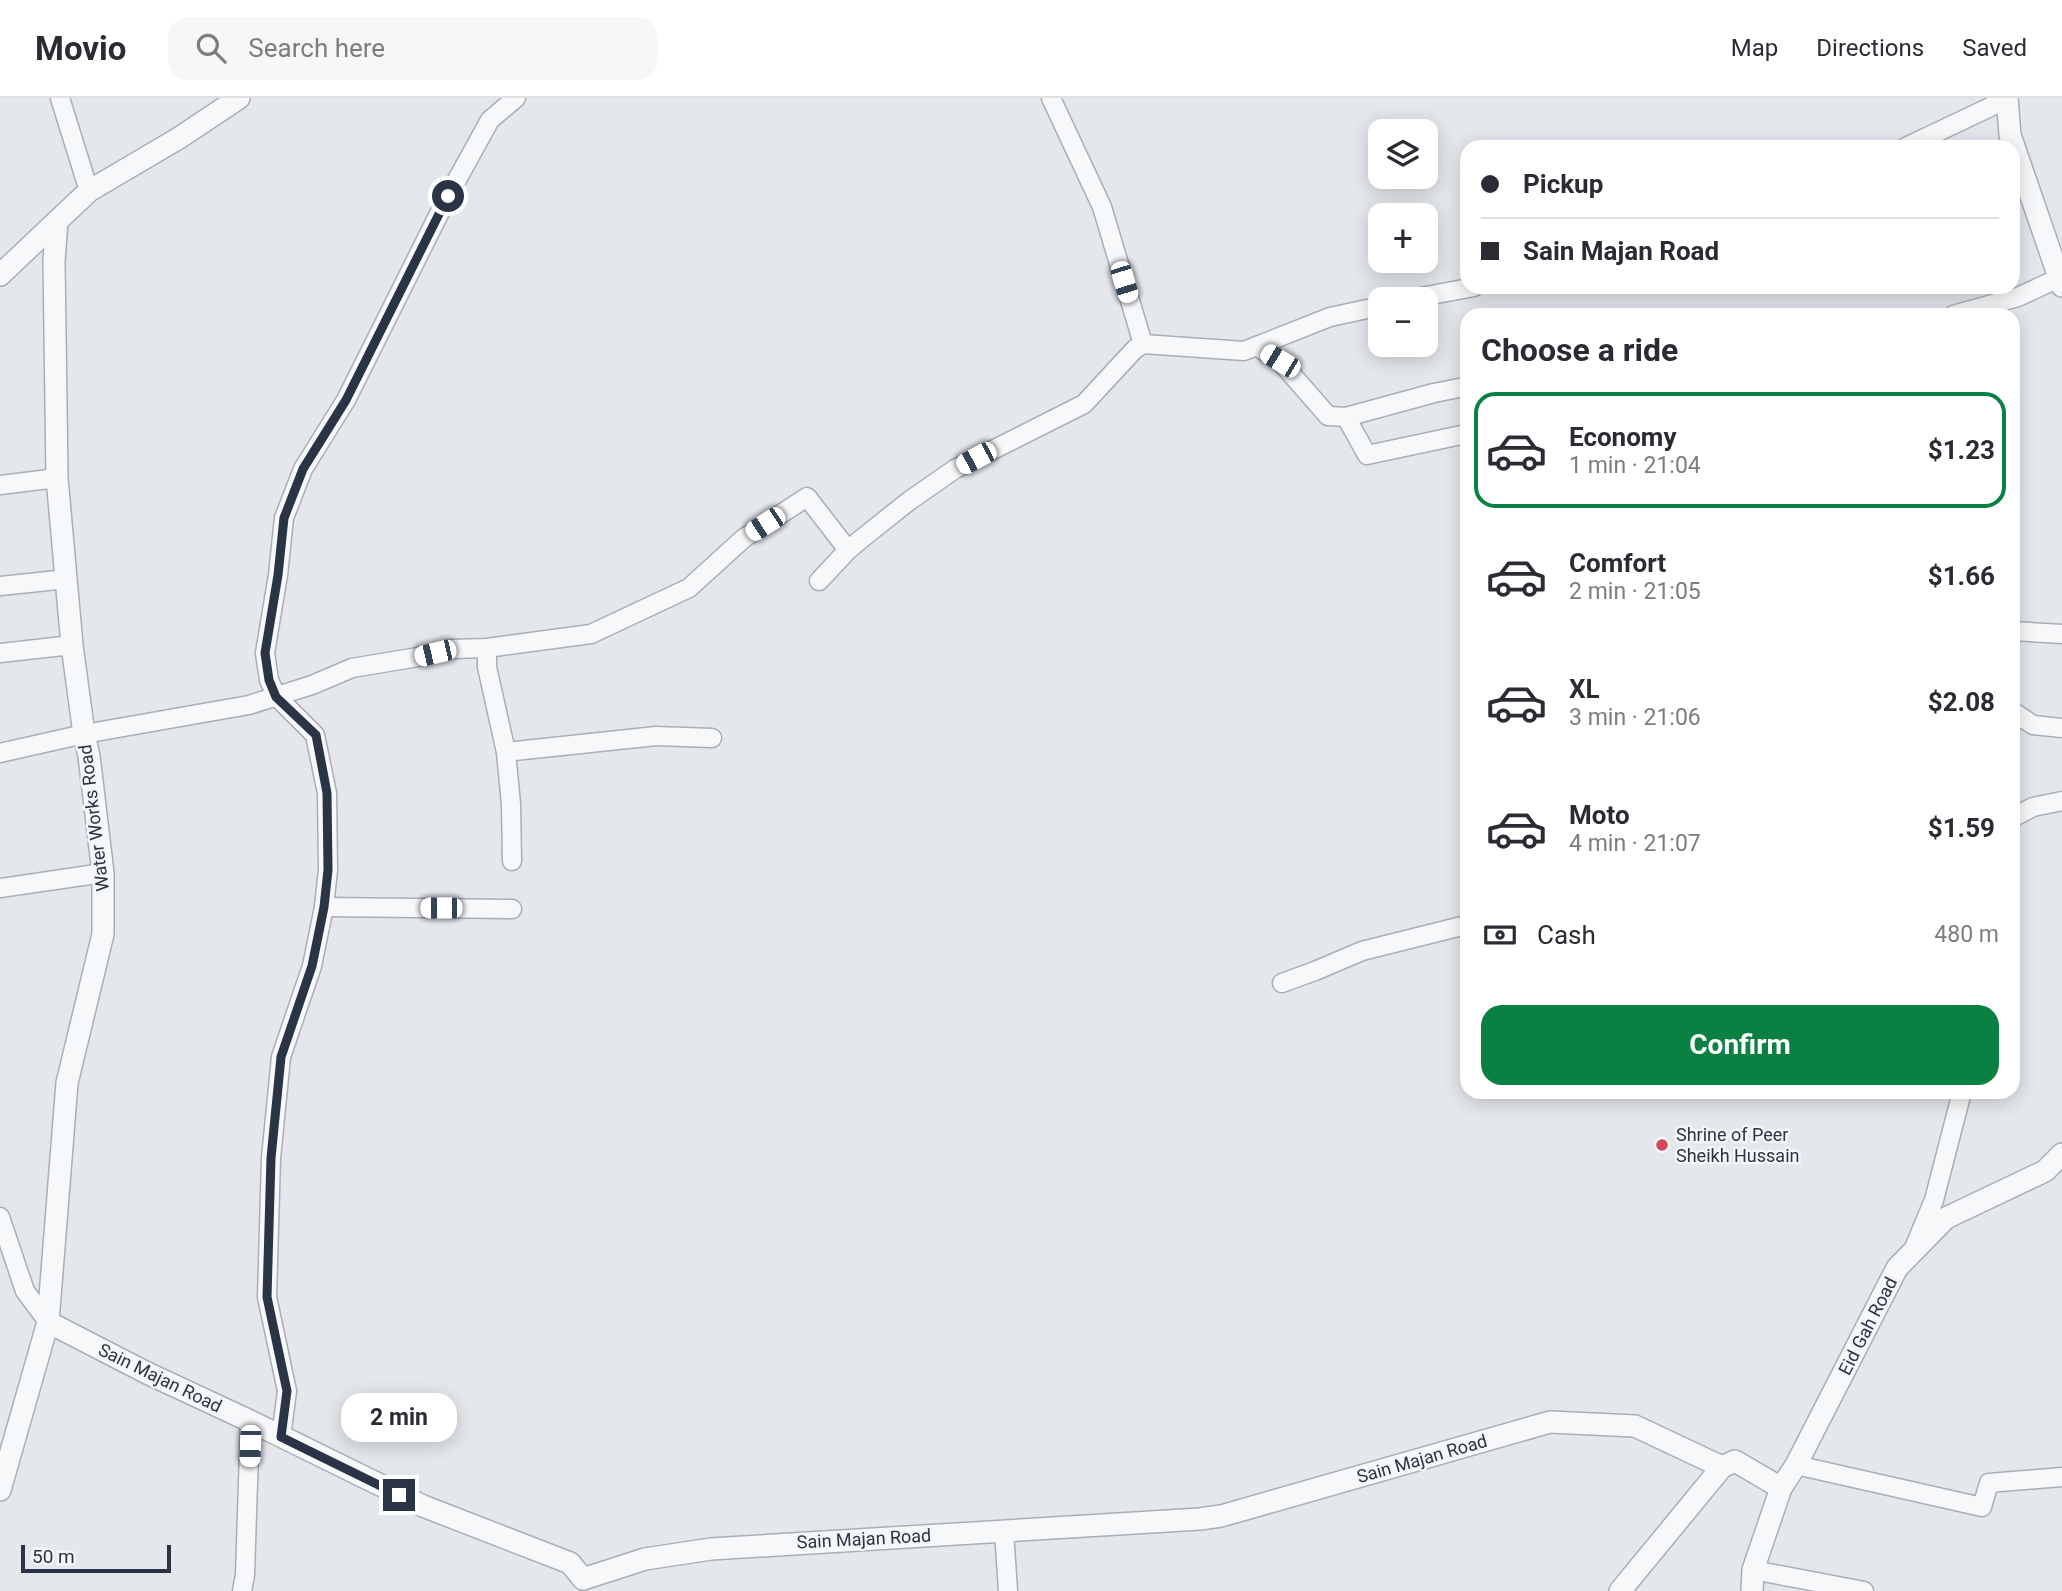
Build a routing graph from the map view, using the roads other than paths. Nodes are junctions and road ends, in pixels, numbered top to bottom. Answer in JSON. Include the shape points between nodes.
{"nodes":[{"id":1,"x":60,"y":98,"type":"edge"},
{"id":2,"x":239,"y":98,"type":"edge"},
{"id":3,"x":516,"y":98,"type":"edge"},
{"id":4,"x":1051,"y":98,"type":"edge"},
{"id":5,"x":2007,"y":99,"type":"edge"},
{"id":6,"x":1921,"y":140,"type":"edge"},
{"id":7,"x":2012,"y":140,"type":"edge"},
{"id":8,"x":2020,"y":164,"type":"edge"},
{"id":9,"x":89,"y":191,"type":"junction"},
{"id":10,"x":57,"y":221,"type":"junction"},
{"id":11,"x":0,"y":275,"type":"edge"},
{"id":12,"x":2061,"y":282,"type":"edge"},
{"id":13,"x":1460,"y":290,"type":"edge"},
{"id":14,"x":1438,"y":294,"type":"edge"},
{"id":15,"x":1978,"y":308,"type":"edge"},
{"id":16,"x":1368,"y":309,"type":"edge"},
{"id":17,"x":1143,"y":344,"type":"junction"},
{"id":18,"x":1256,"y":346,"type":"junction"},
{"id":19,"x":1460,"y":388,"type":"edge"},
{"id":20,"x":1346,"y":417,"type":"junction"},
{"id":21,"x":1460,"y":434,"type":"edge"},
{"id":22,"x":57,"y":478,"type":"junction"},
{"id":23,"x":0,"y":485,"type":"edge"},
{"id":24,"x":848,"y":550,"type":"junction"},
{"id":25,"x":67,"y":579,"type":"junction"},
{"id":26,"x":819,"y":581,"type":"dead end"},
{"id":27,"x":0,"y":586,"type":"edge"},
{"id":28,"x":2020,"y":631,"type":"edge"},
{"id":29,"x":2062,"y":634,"type":"edge"},
{"id":30,"x":72,"y":645,"type":"junction"},
{"id":31,"x":487,"y":648,"type":"junction"},
{"id":32,"x":0,"y":653,"type":"edge"},
{"id":33,"x":276,"y":697,"type":"junction"},
{"id":34,"x":2020,"y":716,"type":"edge"},
{"id":35,"x":2062,"y":728,"type":"edge"},
{"id":36,"x":84,"y":734,"type":"junction"},
{"id":37,"x":712,"y":738,"type":"dead end"},
{"id":38,"x":506,"y":752,"type":"junction"},
{"id":39,"x":0,"y":754,"type":"edge"},
{"id":40,"x":2062,"y":801,"type":"edge"},
{"id":41,"x":2020,"y":814,"type":"edge"},
{"id":42,"x":512,"y":861,"type":"dead end"},
{"id":43,"x":103,"y":873,"type":"junction"},
{"id":44,"x":0,"y":888,"type":"edge"},
{"id":45,"x":324,"y":907,"type":"junction"},
{"id":46,"x":512,"y":909,"type":"dead end"},
{"id":47,"x":1460,"y":926,"type":"edge"},
{"id":48,"x":1282,"y":983,"type":"dead end"},
{"id":49,"x":1960,"y":1099,"type":"edge"},
{"id":50,"x":2062,"y":1154,"type":"edge"},
{"id":51,"x":0,"y":1217,"type":"edge"},
{"id":52,"x":1913,"y":1251,"type":"junction"},
{"id":53,"x":48,"y":1322,"type":"junction"},
{"id":54,"x":250,"y":1421,"type":"junction"},
{"id":55,"x":281,"y":1437,"type":"junction"},
{"id":56,"x":1796,"y":1465,"type":"junction"},
{"id":57,"x":1722,"y":1467,"type":"junction"},
{"id":58,"x":2062,"y":1477,"type":"edge"},
{"id":59,"x":1781,"y":1488,"type":"junction"},
{"id":60,"x":0,"y":1490,"type":"edge"},
{"id":61,"x":1004,"y":1531,"type":"junction"},
{"id":62,"x":1752,"y":1581,"type":"edge"},
{"id":63,"x":582,"y":1585,"type":"edge"},
{"id":64,"x":242,"y":1591,"type":"edge"},
{"id":65,"x":1009,"y":1591,"type":"edge"},
{"id":66,"x":1620,"y":1591,"type":"edge"},
{"id":67,"x":1864,"y":1591,"type":"edge"}],
"edges":[{"from":1,"to":9,"type":"street"},
{"from":2,"to":9,"type":"street"},
{"from":3,"to":33,"type":"street","via":[[490,120],[346,400],[303,469],[284,518],[265,653]]},
{"from":4,"to":17,"type":"street","via":[[1102,207]]},
{"from":5,"to":6,"type":"street"},
{"from":5,"to":7,"type":"street"},
{"from":8,"to":12,"type":"street"},
{"from":9,"to":10,"type":"street"},
{"from":10,"to":11,"type":"street"},
{"from":10,"to":22,"type":"street","name":"Water Works Road"},
{"from":12,"to":15,"type":"street"},
{"from":13,"to":14,"type":"street"},
{"from":16,"to":18,"type":"street","via":[[1329,317]]},
{"from":17,"to":18,"type":"street","via":[[1244,351]]},
{"from":17,"to":24,"type":"street","via":[[1084,404],[955,469]]},
{"from":18,"to":20,"type":"street","via":[[1280,361],[1328,416]]},
{"from":19,"to":20,"type":"street"},
{"from":20,"to":21,"type":"street","via":[[1367,455]]},
{"from":22,"to":23,"type":"street"},
{"from":22,"to":25,"type":"street","name":"Water Works Road"},
{"from":24,"to":26,"type":"street"},
{"from":24,"to":31,"type":"street","via":[[807,497],[744,538],[689,588],[664,600],[591,634]]},
{"from":25,"to":27,"type":"street"},
{"from":25,"to":30,"type":"street","name":"Water Works Road"},
{"from":28,"to":29,"type":"street"},
{"from":30,"to":32,"type":"street"},
{"from":30,"to":36,"type":"street","name":"Water Works Road"},
{"from":31,"to":33,"type":"street","via":[[452,649],[352,668]]},
{"from":31,"to":38,"type":"street"},
{"from":33,"to":36,"type":"street"},
{"from":33,"to":45,"type":"street","via":[[316,735],[327,793]]},
{"from":34,"to":35,"type":"street","via":[[2033,725]]},
{"from":36,"to":39,"type":"street"},
{"from":36,"to":43,"type":"street","name":"Water Works Road"},
{"from":37,"to":38,"type":"street","via":[[656,736]]},
{"from":38,"to":42,"type":"street"},
{"from":40,"to":41,"type":"street"},
{"from":43,"to":44,"type":"street"},
{"from":43,"to":53,"type":"street","name":"Water Works Road","via":[[103,934],[67,1083]]},
{"from":45,"to":46,"type":"street"},
{"from":45,"to":55,"type":"street","via":[[312,966],[281,1057],[271,1158],[267,1297],[287,1391]]},
{"from":47,"to":48,"type":"street","via":[[1362,951]]},
{"from":49,"to":52,"type":"street","via":[[1934,1200]]},
{"from":50,"to":52,"type":"street","name":"Eid Gah Road","via":[[2045,1171],[1946,1218]]},
{"from":51,"to":53,"type":"street","via":[[25,1291]]},
{"from":52,"to":56,"type":"street","name":"Eid Gah Road","via":[[1897,1268]]},
{"from":53,"to":54,"type":"street","name":"Sain Majan Road"},
{"from":53,"to":60,"type":"street","name":"Water Works Road"},
{"from":54,"to":55,"type":"street","name":"Sain Majan Road"},
{"from":54,"to":64,"type":"street"},
{"from":55,"to":63,"type":"street","name":"Sain Majan Road","via":[[423,1506],[570,1563]]},
{"from":56,"to":58,"type":"street","via":[[1982,1507],[1989,1483]]},
{"from":56,"to":59,"type":"street","name":"Eid Gah Road"},
{"from":57,"to":59,"type":"street","name":"Sain Majan Road","via":[[1735,1461]]},
{"from":57,"to":61,"type":"street","name":"Sain Majan Road","via":[[1635,1426],[1550,1422],[1221,1516]]},
{"from":57,"to":66,"type":"street"},
{"from":59,"to":62,"type":"street","name":"Eid Gah Road"},
{"from":61,"to":63,"type":"street","name":"Sain Majan Road","via":[[711,1549],[645,1559]]},
{"from":61,"to":65,"type":"street"},
{"from":62,"to":67,"type":"street"}]}
